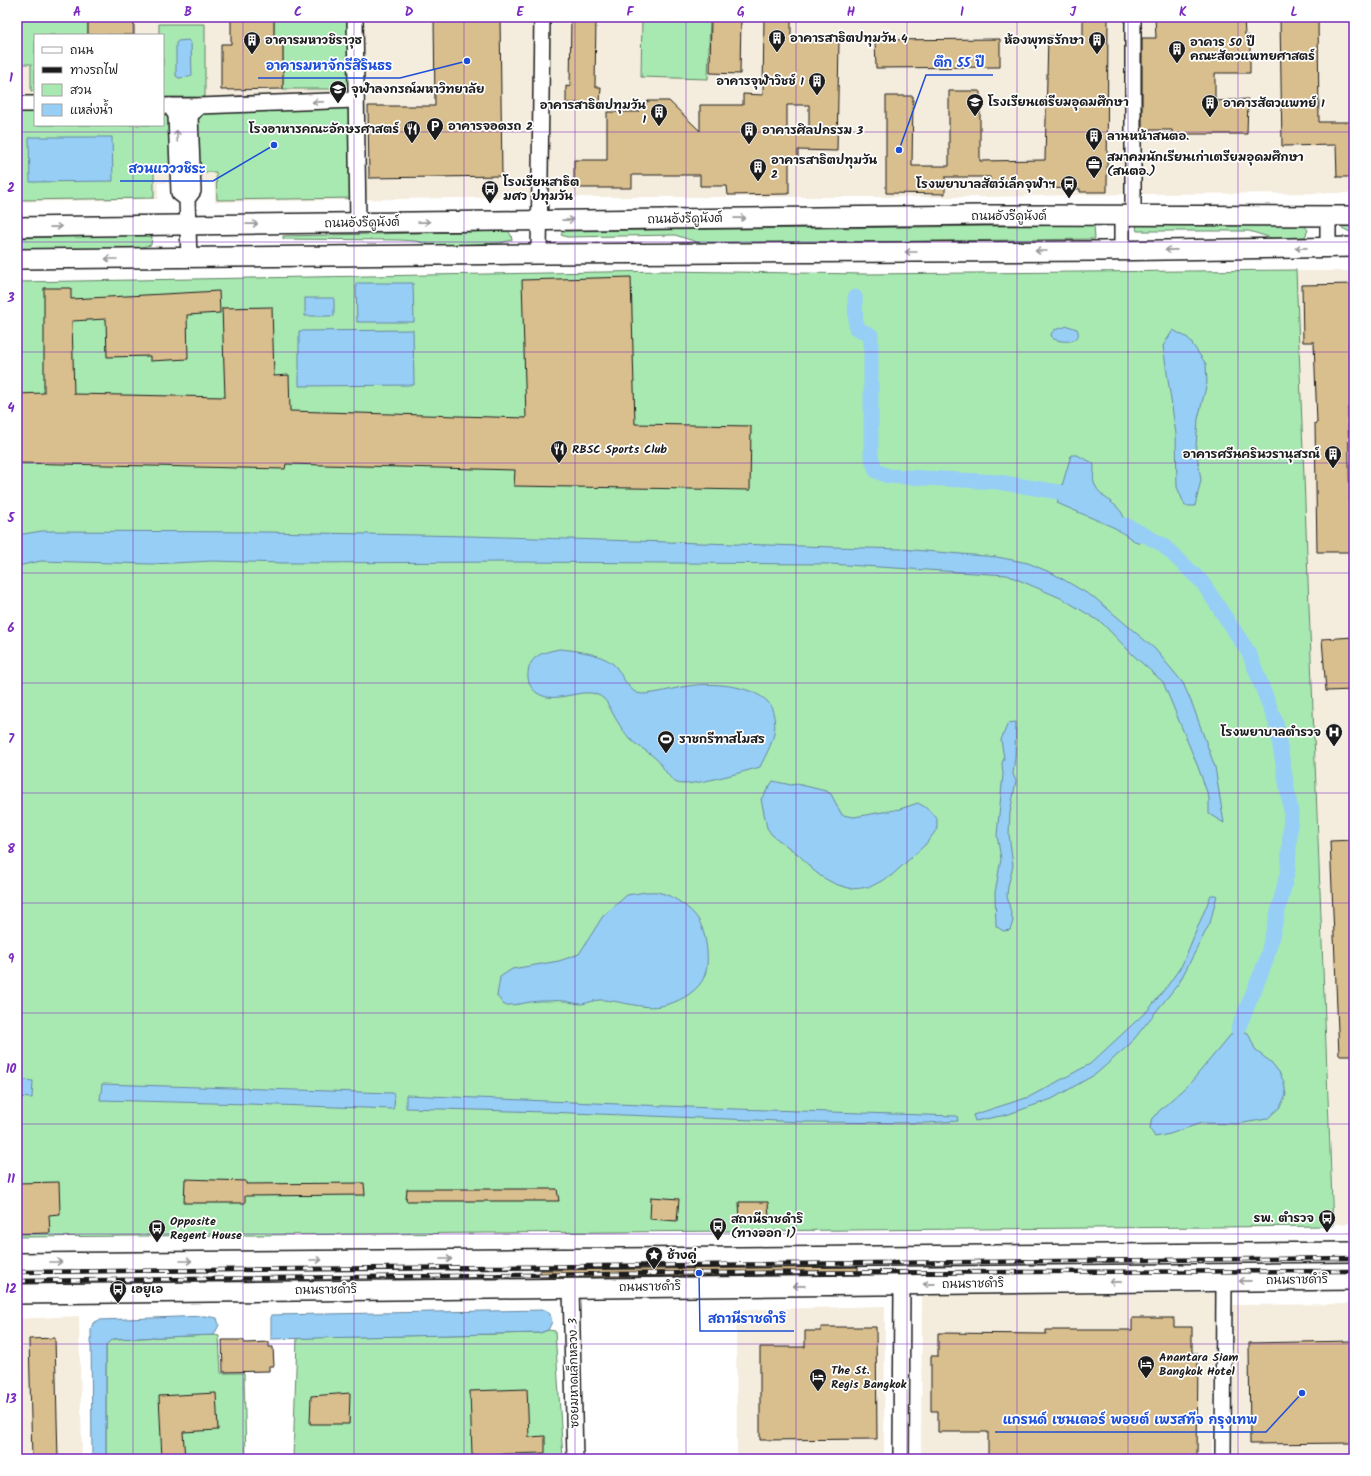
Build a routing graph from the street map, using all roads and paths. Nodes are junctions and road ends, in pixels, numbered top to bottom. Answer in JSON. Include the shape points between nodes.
{"nodes":[{"id":1,"x":355,"y":17,"type":"edge"},
{"id":2,"x":542,"y":17,"type":"edge"},
{"id":3,"x":1133,"y":17,"type":"edge"},
{"id":4,"x":356,"y":100,"type":"junction"},
{"id":5,"x":17,"y":104,"type":"edge"},
{"id":6,"x":34,"y":104,"type":"edge"},
{"id":7,"x":166,"y":106,"type":"edge"},
{"id":8,"x":199,"y":106,"type":"junction"},
{"id":9,"x":187,"y":199,"type":"junction"},
{"id":10,"x":1127,"y":216,"type":"junction"},
{"id":11,"x":1328,"y":216,"type":"junction"},
{"id":12,"x":1354,"y":216,"type":"edge"},
{"id":13,"x":538,"y":221,"type":"junction"},
{"id":14,"x":358,"y":223,"type":"junction"},
{"id":15,"x":188,"y":225,"type":"junction"},
{"id":16,"x":17,"y":227,"type":"edge"},
{"id":17,"x":1328,"y":247,"type":"junction"},
{"id":18,"x":1354,"y":247,"type":"edge"},
{"id":19,"x":1122,"y":250,"type":"junction"},
{"id":20,"x":539,"y":254,"type":"junction"},
{"id":21,"x":189,"y":258,"type":"junction"},
{"id":22,"x":17,"y":259,"type":"edge"},
{"id":23,"x":1354,"y":1252,"type":"edge"},
{"id":24,"x":1223,"y":1253,"type":"junction"},
{"id":25,"x":901,"y":1255,"type":"junction"},
{"id":26,"x":258,"y":1261,"type":"junction"},
{"id":27,"x":17,"y":1263,"type":"edge"},
{"id":28,"x":1354,"y":1280,"type":"edge"},
{"id":29,"x":1224,"y":1281,"type":"junction"},
{"id":30,"x":902,"y":1284,"type":"junction"},
{"id":31,"x":572,"y":1288,"type":"junction"},
{"id":32,"x":258,"y":1291,"type":"junction"},
{"id":33,"x":17,"y":1294,"type":"edge"},
{"id":34,"x":575,"y":1459,"type":"edge"},
{"id":35,"x":901,"y":1459,"type":"edge"},
{"id":36,"x":1223,"y":1459,"type":"edge"}],
"edges":[{"from":1,"to":4,"type":"street"},
{"from":2,"to":13,"type":"street"},
{"from":3,"to":10,"type":"street"},
{"from":4,"to":8,"type":"street","one_way":true},
{"from":4,"to":14,"type":"street"},
{"from":5,"to":6,"type":"street"},
{"from":7,"to":8,"type":"street"},
{"from":9,"to":7,"type":"street","one_way":true,"via":[[179,193],[176,115]]},
{"from":8,"to":9,"type":"street","via":[[190,116],[193,191]]},
{"from":9,"to":15,"type":"street"},
{"from":10,"to":11,"type":"main road","name":"ถนนอังรีดูนังต์"},
{"from":13,"to":10,"type":"main road","name":"ถนนอังรีดูนังต์","one_way":true},
{"from":10,"to":19,"type":"street"},
{"from":11,"to":12,"type":"main road","name":"ถนนอังรีดูนังต์"},
{"from":11,"to":17,"type":"street"},
{"from":14,"to":13,"type":"main road","name":"ถนนอังรีดูนังต์","one_way":true},
{"from":13,"to":20,"type":"street"},
{"from":15,"to":14,"type":"main road","name":"ถนนอังรีดูนังต์","one_way":true},
{"from":16,"to":15,"type":"main road","name":"ถนนอังรีดูนังต์","one_way":true},
{"from":15,"to":21,"type":"street"},
{"from":17,"to":18,"type":"main road"},
{"from":17,"to":19,"type":"main road","one_way":true},
{"from":19,"to":20,"type":"main road","one_way":true},
{"from":20,"to":21,"type":"main road"},
{"from":21,"to":22,"type":"main road","one_way":true},
{"from":23,"to":24,"type":"main road"},
{"from":24,"to":25,"type":"main road"},
{"from":24,"to":29,"type":"main road"},
{"from":26,"to":25,"type":"main road","one_way":true},
{"from":25,"to":30,"type":"main road"},
{"from":27,"to":26,"type":"main road","one_way":true},
{"from":26,"to":32,"type":"main road"},
{"from":28,"to":29,"type":"main road","name":"ถนนราชดำริ","one_way":true},
{"from":29,"to":30,"type":"main road","name":"ถนนราชดำริ","one_way":true},
{"from":29,"to":36,"type":"street"},
{"from":30,"to":31,"type":"main road","name":"ถนนราชดำริ","one_way":true},
{"from":30,"to":35,"type":"street"},
{"from":31,"to":32,"type":"main road","name":"ถนนราชดำริ"},
{"from":31,"to":34,"type":"street","name":"ซอยมหาดเล็กหลวง 3"},
{"from":32,"to":33,"type":"main road","name":"ถนนราชดำริ"}]}
